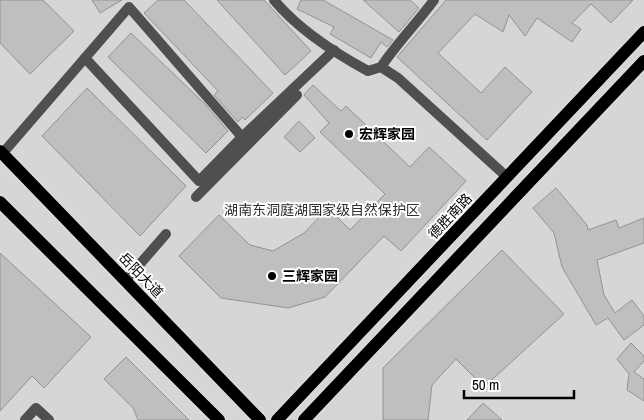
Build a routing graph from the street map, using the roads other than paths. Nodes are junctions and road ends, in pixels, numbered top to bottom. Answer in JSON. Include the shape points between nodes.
{"nodes":[{"id":1,"x":274,"y":0,"type":"edge"},
{"id":2,"x":434,"y":0,"type":"edge"},
{"id":3,"x":644,"y":32,"type":"edge"},
{"id":4,"x":334,"y":50,"type":"junction"},
{"id":5,"x":85,"y":58,"type":"junction"},
{"id":6,"x":644,"y":62,"type":"edge"},
{"id":7,"x":381,"y":67,"type":"junction"},
{"id":8,"x":242,"y":137,"type":"junction"},
{"id":9,"x":1,"y":152,"type":"edge"},
{"id":10,"x":507,"y":177,"type":"junction"},
{"id":11,"x":196,"y":197,"type":"dead end"},
{"id":12,"x":0,"y":202,"type":"edge"},
{"id":13,"x":166,"y":234,"type":"dead end"},
{"id":14,"x":126,"y":280,"type":"junction"},
{"id":15,"x":25,"y":420,"type":"edge"},
{"id":16,"x":49,"y":420,"type":"edge"},
{"id":17,"x":219,"y":420,"type":"edge"},
{"id":18,"x":260,"y":420,"type":"edge"},
{"id":19,"x":277,"y":420,"type":"edge"},
{"id":20,"x":304,"y":420,"type":"edge"}],
"edges":[{"from":1,"to":4,"type":"street"},
{"from":2,"to":7,"type":"street","via":[[396,44]]},
{"from":3,"to":10,"type":"main road","name":"德胜南路"},
{"from":4,"to":7,"type":"street","via":[[368,71]]},
{"from":4,"to":8,"type":"street"},
{"from":4,"to":11,"type":"street","via":[[318,72]]},
{"from":5,"to":8,"type":"street","via":[[200,181]]},
{"from":5,"to":8,"type":"street","via":[[129,7]]},
{"from":5,"to":9,"type":"street"},
{"from":6,"to":20,"type":"main road"},
{"from":7,"to":10,"type":"street","via":[[398,78]]},
{"from":9,"to":14,"type":"main road","name":"岳阳大道"},
{"from":10,"to":19,"type":"main road","name":"德胜南路"},
{"from":12,"to":17,"type":"main road"},
{"from":13,"to":14,"type":"street"},
{"from":14,"to":18,"type":"main road","name":"岳阳大道"},
{"from":15,"to":16,"type":"street","via":[[36,408]]}]}
